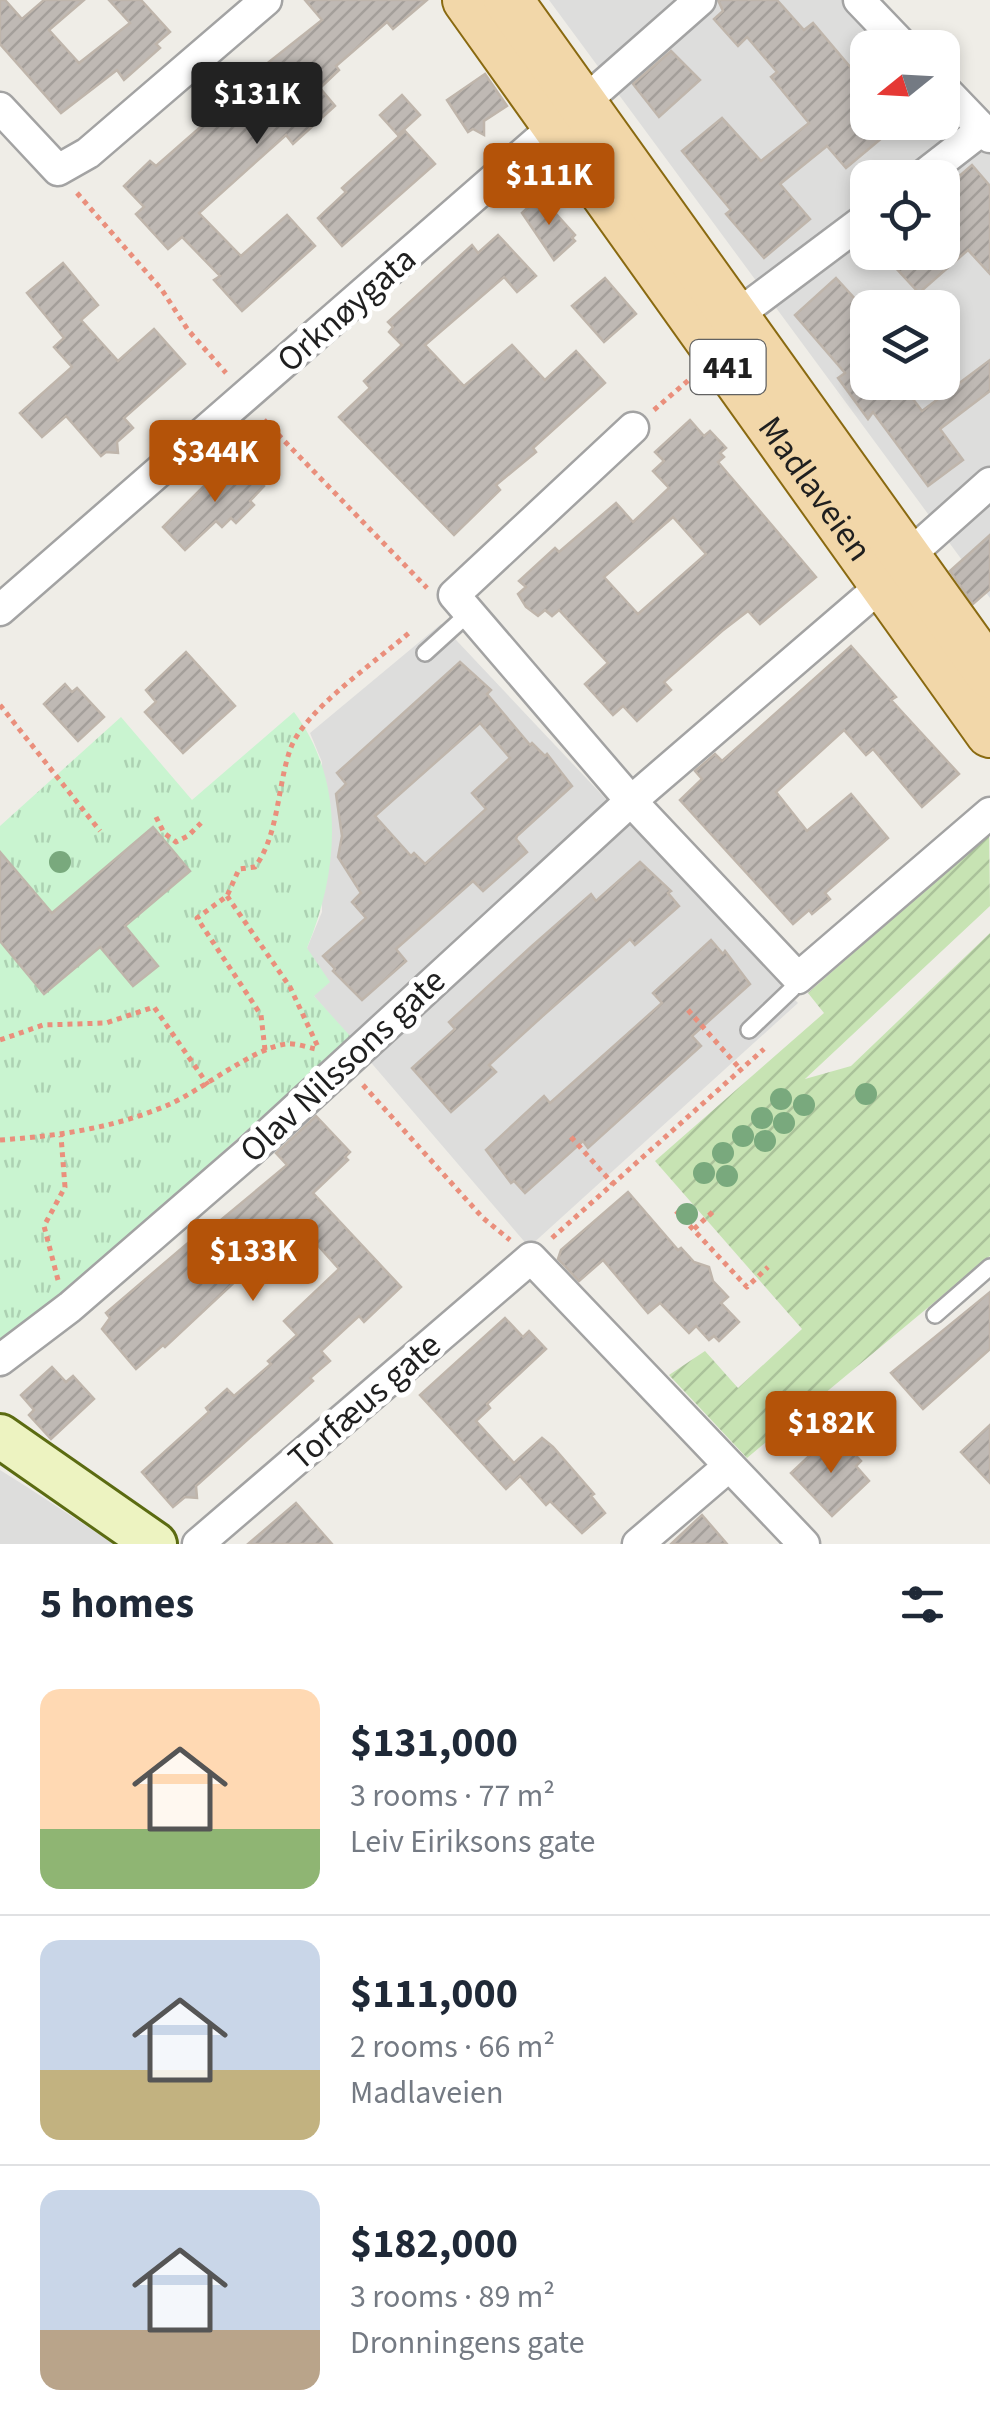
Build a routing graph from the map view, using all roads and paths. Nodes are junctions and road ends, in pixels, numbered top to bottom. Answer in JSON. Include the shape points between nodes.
{"nodes":[{"id":1,"x":266,"y":0,"type":"edge"},
{"id":2,"x":467,"y":0,"type":"edge"},
{"id":3,"x":508,"y":0,"type":"edge"},
{"id":4,"x":700,"y":0,"type":"edge"},
{"id":5,"x":860,"y":0,"type":"edge"},
{"id":6,"x":888,"y":30,"type":"edge"},
{"id":7,"x":960,"y":106,"type":"edge"},
{"id":8,"x":0,"y":108,"type":"edge"},
{"id":9,"x":569,"y":114,"type":"junction"},
{"id":10,"x":986,"y":133,"type":"edge"},
{"id":11,"x":946,"y":160,"type":"edge"},
{"id":12,"x":58,"y":170,"type":"junction"},
{"id":13,"x":850,"y":230,"type":"edge"},
{"id":14,"x":736,"y":316,"type":"junction"},
{"id":15,"x":700,"y":369,"type":"dead end"},
{"id":16,"x":246,"y":396,"type":"junction"},
{"id":17,"x":633,"y":428,"type":"joint"},
{"id":18,"x":990,"y":483,"type":"edge"},
{"id":19,"x":919,"y":546,"type":"junction"},
{"id":20,"x":867,"y":598,"type":"dead end"},
{"id":21,"x":456,"y":604,"type":"junction"},
{"id":22,"x":0,"y":610,"type":"edge"},
{"id":23,"x":425,"y":653,"type":"dead end"},
{"id":24,"x":990,"y":674,"type":"edge"},
{"id":25,"x":0,"y":704,"type":"edge"},
{"id":26,"x":990,"y":734,"type":"edge"},
{"id":27,"x":630,"y":801,"type":"junction"},
{"id":28,"x":990,"y":812,"type":"edge"},
{"id":29,"x":156,"y":816,"type":"dead end"},
{"id":30,"x":202,"y":823,"type":"dead end"},
{"id":31,"x":100,"y":831,"type":"dead end"},
{"id":32,"x":227,"y":896,"type":"junction"},
{"id":33,"x":798,"y":978,"type":"junction"},
{"id":34,"x":688,"y":1010,"type":"dead end"},
{"id":35,"x":748,"y":1030,"type":"dead end"},
{"id":36,"x":0,"y":1040,"type":"edge"},
{"id":37,"x":767,"y":1046,"type":"dead end"},
{"id":38,"x":318,"y":1049,"type":"junction"},
{"id":39,"x":265,"y":1050,"type":"junction"},
{"id":40,"x":328,"y":1055,"type":"dead end"},
{"id":41,"x":741,"y":1070,"type":"junction"},
{"id":42,"x":355,"y":1076,"type":"dead end"},
{"id":43,"x":208,"y":1085,"type":"junction"},
{"id":44,"x":62,"y":1136,"type":"junction"},
{"id":45,"x":571,"y":1136,"type":"dead end"},
{"id":46,"x":0,"y":1140,"type":"edge"},
{"id":47,"x":613,"y":1184,"type":"junction"},
{"id":48,"x":716,"y":1209,"type":"dead end"},
{"id":49,"x":676,"y":1211,"type":"dead end"},
{"id":50,"x":694,"y":1229,"type":"junction"},
{"id":51,"x":531,"y":1258,"type":"junction"},
{"id":52,"x":768,"y":1267,"type":"dead end"},
{"id":53,"x":990,"y":1268,"type":"edge"},
{"id":54,"x":70,"y":1306,"type":"junction"},
{"id":55,"x":935,"y":1315,"type":"dead end"},
{"id":56,"x":0,"y":1360,"type":"edge"},
{"id":57,"x":0,"y":1436,"type":"edge"},
{"id":58,"x":729,"y":1466,"type":"junction"},
{"id":59,"x":155,"y":1544,"type":"edge"},
{"id":60,"x":198,"y":1544,"type":"edge"},
{"id":61,"x":638,"y":1544,"type":"edge"},
{"id":62,"x":804,"y":1544,"type":"edge"}],
"edges":[{"from":1,"to":12,"type":"street","via":[[88,153]]},
{"from":2,"to":9,"type":"main road","name":"Madlaveien","number":"441"},
{"from":3,"to":9,"type":"main road","name":"Madlaveien","number":"441"},
{"from":4,"to":9,"type":"street","name":"Orknøygata"},
{"from":5,"to":6,"type":"street"},
{"from":7,"to":10,"type":"street"},
{"from":8,"to":12,"type":"street"},
{"from":9,"to":14,"type":"main road","name":"Madlaveien","number":"441"},
{"from":9,"to":16,"type":"street","name":"Orknøygata"},
{"from":9,"to":26,"type":"main road","name":"Madlaveien","number":"441"},
{"from":10,"to":11,"type":"street"},
{"from":12,"to":16,"type":"path"},
{"from":13,"to":14,"type":"street"},
{"from":14,"to":19,"type":"main road","name":"Madlaveien","number":"441"},
{"from":15,"to":17,"type":"path"},
{"from":16,"to":21,"type":"path"},
{"from":16,"to":22,"type":"street","name":"Orknøygata"},
{"from":17,"to":21,"type":"street"},
{"from":18,"to":19,"type":"street"},
{"from":19,"to":24,"type":"main road","name":"Madlaveien","number":"441"},
{"from":20,"to":27,"type":"street","name":"Olav Nilssons gate"},
{"from":21,"to":23,"type":"lane"},
{"from":21,"to":27,"type":"street"},
{"from":21,"to":32,"type":"path","via":[[304,724],[290,748],[266,852],[254,867],[238,869]]},
{"from":25,"to":31,"type":"path"},
{"from":27,"to":33,"type":"street"},
{"from":27,"to":54,"type":"street","name":"Olav Nilssons gate","via":[[249,1152]]},
{"from":28,"to":33,"type":"street"},
{"from":29,"to":30,"type":"path","via":[[176,842]]},
{"from":32,"to":38,"type":"path","via":[[290,987]]},
{"from":32,"to":39,"type":"path","via":[[197,918],[261,1015]]},
{"from":33,"to":35,"type":"lane"},
{"from":34,"to":41,"type":"path"},
{"from":36,"to":43,"type":"path","via":[[43,1025],[106,1022],[154,1007]]},
{"from":37,"to":41,"type":"path"},
{"from":38,"to":39,"type":"path","via":[[288,1044]]},
{"from":38,"to":40,"type":"path"},
{"from":39,"to":43,"type":"path"},
{"from":41,"to":47,"type":"path"},
{"from":42,"to":51,"type":"path","via":[[482,1218]]},
{"from":43,"to":44,"type":"path","via":[[130,1119]]},
{"from":44,"to":46,"type":"path"},
{"from":44,"to":54,"type":"path","via":[[65,1186],[44,1226]]},
{"from":45,"to":47,"type":"path"},
{"from":47,"to":51,"type":"path"},
{"from":48,"to":50,"type":"path"},
{"from":49,"to":50,"type":"path"},
{"from":50,"to":52,"type":"path","via":[[747,1287]]},
{"from":51,"to":58,"type":"street"},
{"from":51,"to":60,"type":"street","name":"Torfæus gate"},
{"from":53,"to":55,"type":"lane"},
{"from":54,"to":56,"type":"street","name":"Olav Nilssons gate"},
{"from":57,"to":59,"type":"street"},
{"from":58,"to":61,"type":"street"},
{"from":58,"to":62,"type":"street"}]}
